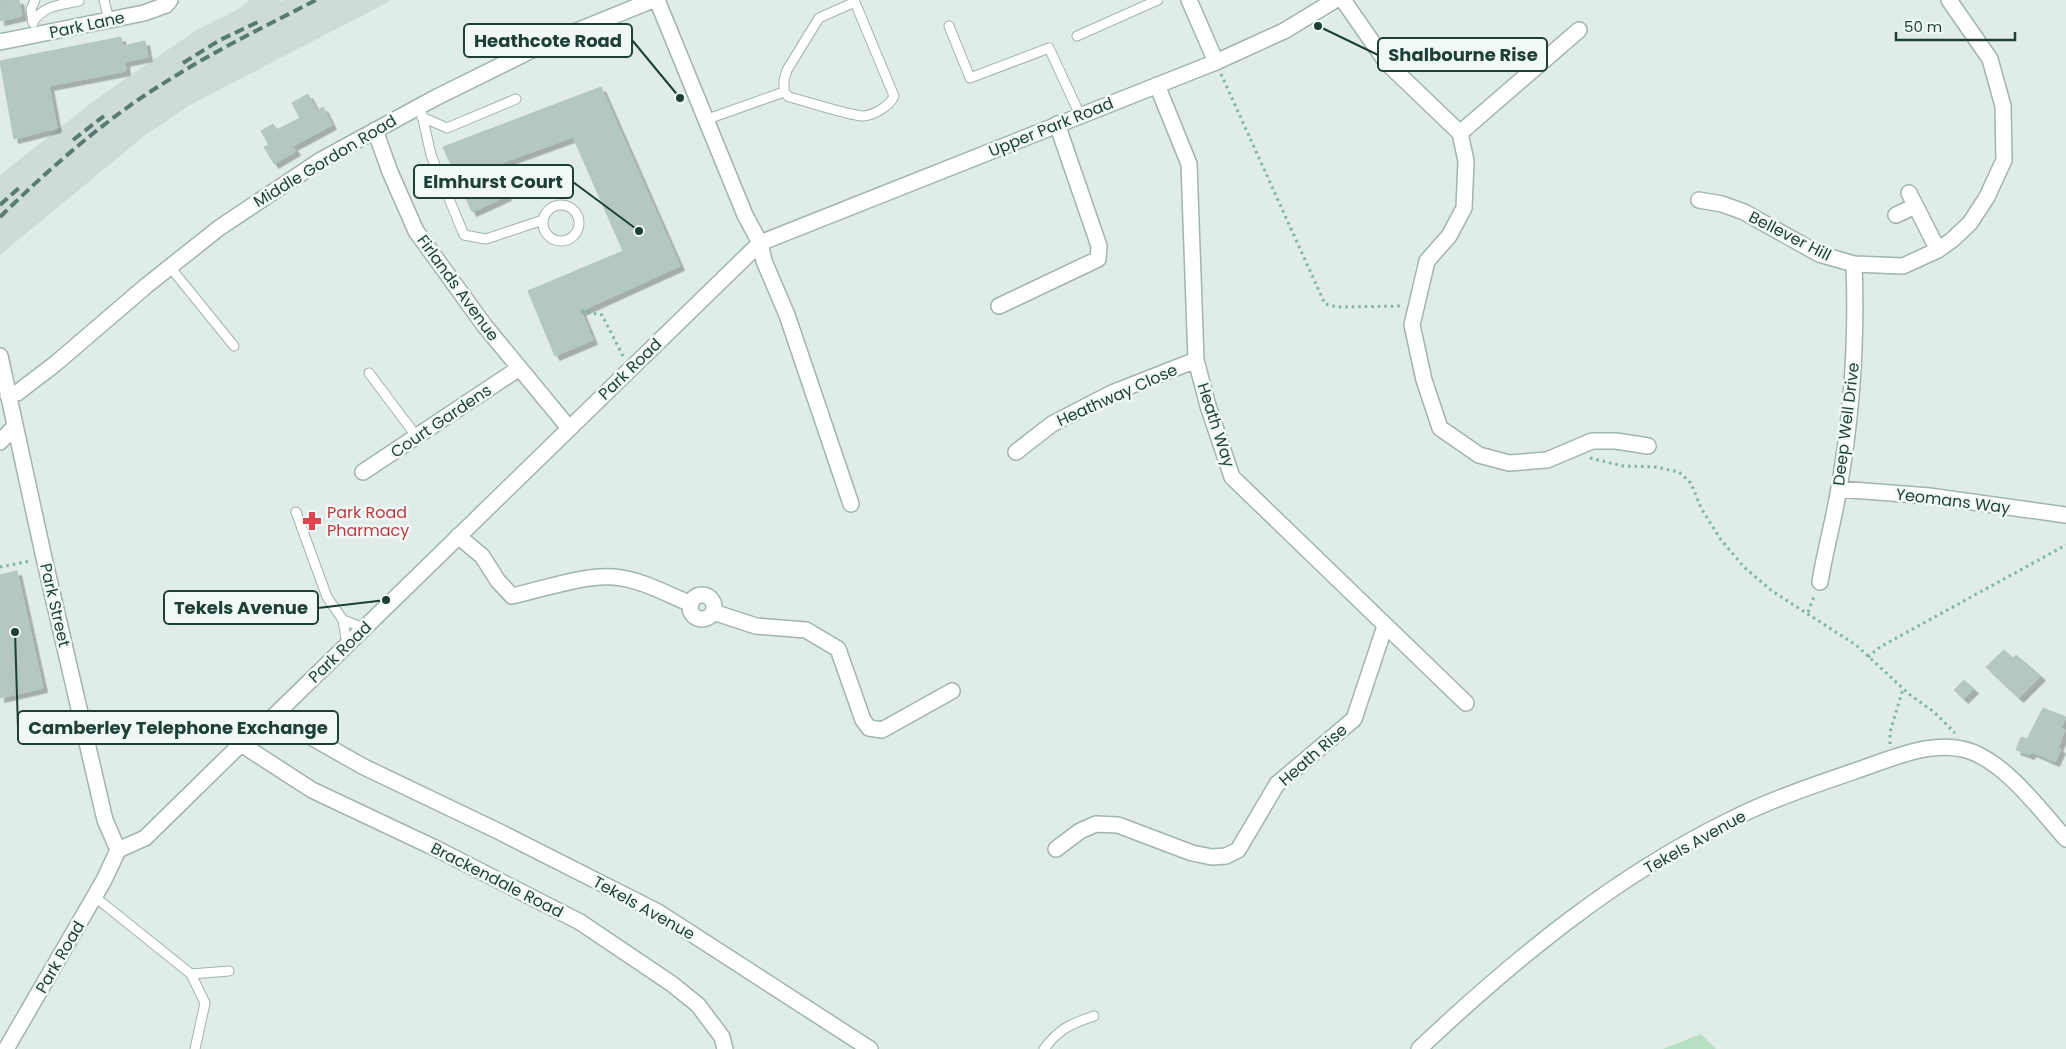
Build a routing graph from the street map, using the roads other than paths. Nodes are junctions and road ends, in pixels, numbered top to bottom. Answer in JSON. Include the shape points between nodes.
{"nodes":[{"id":1,"x":35,"y":0,"type":"edge"},
{"id":2,"x":104,"y":0,"type":"edge"},
{"id":3,"x":170,"y":0,"type":"edge"},
{"id":4,"x":653,"y":0,"type":"edge"},
{"id":5,"x":657,"y":0,"type":"edge"},
{"id":6,"x":1158,"y":0,"type":"edge"},
{"id":7,"x":1189,"y":0,"type":"edge"},
{"id":8,"x":1335,"y":0,"type":"edge"},
{"id":9,"x":1343,"y":0,"type":"edge"},
{"id":10,"x":1949,"y":0,"type":"edge"},
{"id":11,"x":79,"y":1,"type":"edge"},
{"id":12,"x":854,"y":1,"type":"edge"},
{"id":13,"x":109,"y":20,"type":"junction"},
{"id":14,"x":949,"y":26,"type":"dead end"},
{"id":15,"x":34,"y":29,"type":"junction"},
{"id":16,"x":1580,"y":30,"type":"dead end"},
{"id":17,"x":1077,"y":36,"type":"dead end"},
{"id":18,"x":0,"y":42,"type":"edge"},
{"id":19,"x":1216,"y":62,"type":"junction"},
{"id":20,"x":1156,"y":85,"type":"junction"},
{"id":21,"x":784,"y":92,"type":"junction"},
{"id":22,"x":516,"y":99,"type":"dead end"},
{"id":23,"x":421,"y":112,"type":"junction"},
{"id":24,"x":1080,"y":115,"type":"junction"},
{"id":25,"x":705,"y":120,"type":"junction"},
{"id":26,"x":1057,"y":124,"type":"junction"},
{"id":27,"x":375,"y":130,"type":"junction"},
{"id":28,"x":1460,"y":133,"type":"junction"},
{"id":29,"x":1699,"y":200,"type":"dead end"},
{"id":30,"x":1896,"y":215,"type":"dead end"},
{"id":31,"x":543,"y":220,"type":"junction"},
{"id":32,"x":760,"y":243,"type":"junction"},
{"id":33,"x":1938,"y":250,"type":"junction"},
{"id":34,"x":1854,"y":264,"type":"junction"},
{"id":35,"x":170,"y":267,"type":"junction"},
{"id":36,"x":999,"y":306,"type":"dead end"},
{"id":37,"x":234,"y":346,"type":"dead end"},
{"id":38,"x":0,"y":356,"type":"edge"},
{"id":39,"x":1196,"y":360,"type":"junction"},
{"id":40,"x":518,"y":369,"type":"junction"},
{"id":41,"x":369,"y":374,"type":"dead end"},
{"id":42,"x":8,"y":396,"type":"junction"},
{"id":43,"x":14,"y":428,"type":"junction"},
{"id":44,"x":569,"y":428,"type":"junction"},
{"id":45,"x":417,"y":437,"type":"junction"},
{"id":46,"x":0,"y":442,"type":"edge"},
{"id":47,"x":1648,"y":446,"type":"dead end"},
{"id":48,"x":1016,"y":452,"type":"dead end"},
{"id":49,"x":363,"y":472,"type":"dead end"},
{"id":50,"x":1839,"y":489,"type":"junction"},
{"id":51,"x":850,"y":504,"type":"dead end"},
{"id":52,"x":296,"y":512,"type":"dead end"},
{"id":53,"x":2066,"y":514,"type":"edge"},
{"id":54,"x":458,"y":536,"type":"junction"},
{"id":55,"x":1820,"y":582,"type":"dead end"},
{"id":56,"x":343,"y":620,"type":"junction"},
{"id":57,"x":1385,"y":626,"type":"junction"},
{"id":58,"x":364,"y":628,"type":"junction"},
{"id":59,"x":347,"y":645,"type":"junction"},
{"id":60,"x":952,"y":691,"type":"dead end"},
{"id":61,"x":1466,"y":703,"type":"dead end"},
{"id":62,"x":274,"y":716,"type":"junction"},
{"id":63,"x":241,"y":744,"type":"junction"},
{"id":64,"x":2066,"y":839,"type":"edge"},
{"id":65,"x":1056,"y":849,"type":"dead end"},
{"id":66,"x":118,"y":850,"type":"junction"},
{"id":67,"x":95,"y":897,"type":"junction"},
{"id":68,"x":229,"y":971,"type":"dead end"},
{"id":69,"x":191,"y":974,"type":"junction"},
{"id":70,"x":1094,"y":1016,"type":"dead end"},
{"id":71,"x":6,"y":1049,"type":"edge"},
{"id":72,"x":196,"y":1049,"type":"edge"},
{"id":73,"x":725,"y":1049,"type":"edge"},
{"id":74,"x":870,"y":1049,"type":"edge"},
{"id":75,"x":1044,"y":1049,"type":"edge"},
{"id":76,"x":1419,"y":1049,"type":"edge"}],
"edges":[{"from":1,"to":15,"type":"lane","via":[[31,9]]},
{"from":2,"to":13,"type":"lane"},
{"from":3,"to":13,"type":"street","name":"Park Lane","via":[[156,10]]},
{"from":4,"to":23,"type":"street","name":"Middle Gordon Road","via":[[542,45]]},
{"from":5,"to":25,"type":"street"},
{"from":6,"to":17,"type":"lane"},
{"from":7,"to":19,"type":"street"},
{"from":8,"to":19,"type":"street","name":"Upper Park Road","via":[[1284,30]]},
{"from":9,"to":28,"type":"street","via":[[1387,64]]},
{"from":10,"to":33,"type":"street","name":"Bellever Hill","via":[[1990,59],[2003,106],[2004,160],[1970,223]]},
{"from":11,"to":15,"type":"lane","via":[[48,7],[39,13]]},
{"from":12,"to":21,"type":"lane","via":[[819,18],[787,70]]},
{"from":12,"to":21,"type":"lane","via":[[894,96],[892,103],[863,116],[789,97]]},
{"from":13,"to":15,"type":"street","name":"Park Lane"},
{"from":14,"to":24,"type":"lane","via":[[970,78],[1049,48]]},
{"from":15,"to":18,"type":"street","name":"Park Lane"},
{"from":16,"to":28,"type":"street"},
{"from":19,"to":20,"type":"street","name":"Upper Park Road"},
{"from":20,"to":24,"type":"street","name":"Upper Park Road"},
{"from":20,"to":39,"type":"street","name":"Heath Way","via":[[1189,164]]},
{"from":21,"to":25,"type":"lane"},
{"from":22,"to":23,"type":"lane","via":[[447,128]]},
{"from":23,"to":27,"type":"street","name":"Middle Gordon Road"},
{"from":23,"to":31,"type":"lane","via":[[431,155],[464,234],[486,239]]},
{"from":24,"to":26,"type":"street","name":"Upper Park Road"},
{"from":25,"to":32,"type":"street","via":[[744,214]]},
{"from":26,"to":32,"type":"street","name":"Upper Park Road"},
{"from":26,"to":36,"type":"street","via":[[1099,246],[1098,259]]},
{"from":27,"to":35,"type":"street","name":"Middle Gordon Road","via":[[266,195]]},
{"from":27,"to":40,"type":"street","name":"Firlands Avenue","via":[[416,231]]},
{"from":28,"to":47,"type":"street","via":[[1466,161],[1464,208],[1449,236],[1427,261],[1412,325],[1440,428],[1479,454],[1509,463],[1547,460],[1592,441]]},
{"from":29,"to":34,"type":"street","name":"Bellever Hill","via":[[1744,212],[1819,254]]},
{"from":30,"to":33,"type":"street","via":[[1912,200]]},
{"from":31,"to":31,"type":"lane","via":[[549,210],[560,205],[576,212],[580,223],[576,234],[560,241],[545,232]]},
{"from":32,"to":44,"type":"street","name":"Park Road"},
{"from":32,"to":51,"type":"street"},
{"from":33,"to":34,"type":"street","name":"Bellever Hill","via":[[1903,266]]},
{"from":34,"to":50,"type":"street","name":"Deep Well Drive","via":[[1854,364]]},
{"from":35,"to":37,"type":"lane"},
{"from":35,"to":42,"type":"street","name":"Middle Gordon Road","via":[[55,364],[17,393]]},
{"from":38,"to":42,"type":"street","name":"Park Street"},
{"from":39,"to":48,"type":"street","name":"Heathway Close","via":[[1112,394],[1052,424]]},
{"from":39,"to":57,"type":"street","name":"Heath Way","via":[[1232,477]]},
{"from":40,"to":44,"type":"street","name":"Firlands Avenue"},
{"from":40,"to":45,"type":"street","name":"Court Gardens"},
{"from":41,"to":45,"type":"lane"},
{"from":42,"to":43,"type":"street","name":"Park Street"},
{"from":43,"to":46,"type":"street"},
{"from":43,"to":66,"type":"street","name":"Park Street","via":[[105,820]]},
{"from":44,"to":54,"type":"street","name":"Park Road"},
{"from":45,"to":49,"type":"street","name":"Court Gardens"},
{"from":50,"to":53,"type":"street","name":"Yeomans Way","via":[[1929,496]]},
{"from":50,"to":55,"type":"street","name":"Deep Well Drive"},
{"from":52,"to":56,"type":"lane","via":[[327,597]]},
{"from":54,"to":58,"type":"street","name":"Park Road"},
{"from":54,"to":60,"type":"street","via":[[482,556],[512,596],[590,578],[615,577],[691,604],[696,618],[707,618],[712,612],[756,626],[806,630],[838,648],[863,720],[869,728],[882,730]]},
{"from":56,"to":58,"type":"lane"},
{"from":56,"to":59,"type":"lane"},
{"from":57,"to":61,"type":"street","name":"Heath Way"},
{"from":57,"to":65,"type":"street","name":"Heath Rise","via":[[1354,719],[1277,784],[1238,850],[1226,856],[1212,857],[1118,825],[1096,824]]},
{"from":58,"to":59,"type":"street","name":"Park Road"},
{"from":59,"to":62,"type":"street","name":"Park Road"},
{"from":62,"to":63,"type":"street","name":"Park Road"},
{"from":62,"to":74,"type":"street","name":"Tekels Avenue","via":[[364,767],[658,912]]},
{"from":63,"to":66,"type":"street","name":"Park Road","via":[[145,838]]},
{"from":63,"to":73,"type":"street","name":"Brackendale Road","via":[[312,790],[580,922],[698,1005],[722,1037]]},
{"from":64,"to":76,"type":"street","name":"Tekels Avenue","via":[[1990,760],[1962,748],[1929,749],[1890,759],[1807,787],[1730,820],[1653,863],[1552,933]]},
{"from":66,"to":67,"type":"street","name":"Park Road"},
{"from":67,"to":69,"type":"lane"},
{"from":67,"to":71,"type":"street","name":"Park Road"},
{"from":68,"to":69,"type":"lane"},
{"from":69,"to":72,"type":"lane","via":[[205,1003]]},
{"from":70,"to":75,"type":"lane","via":[[1068,1024]]}]}
